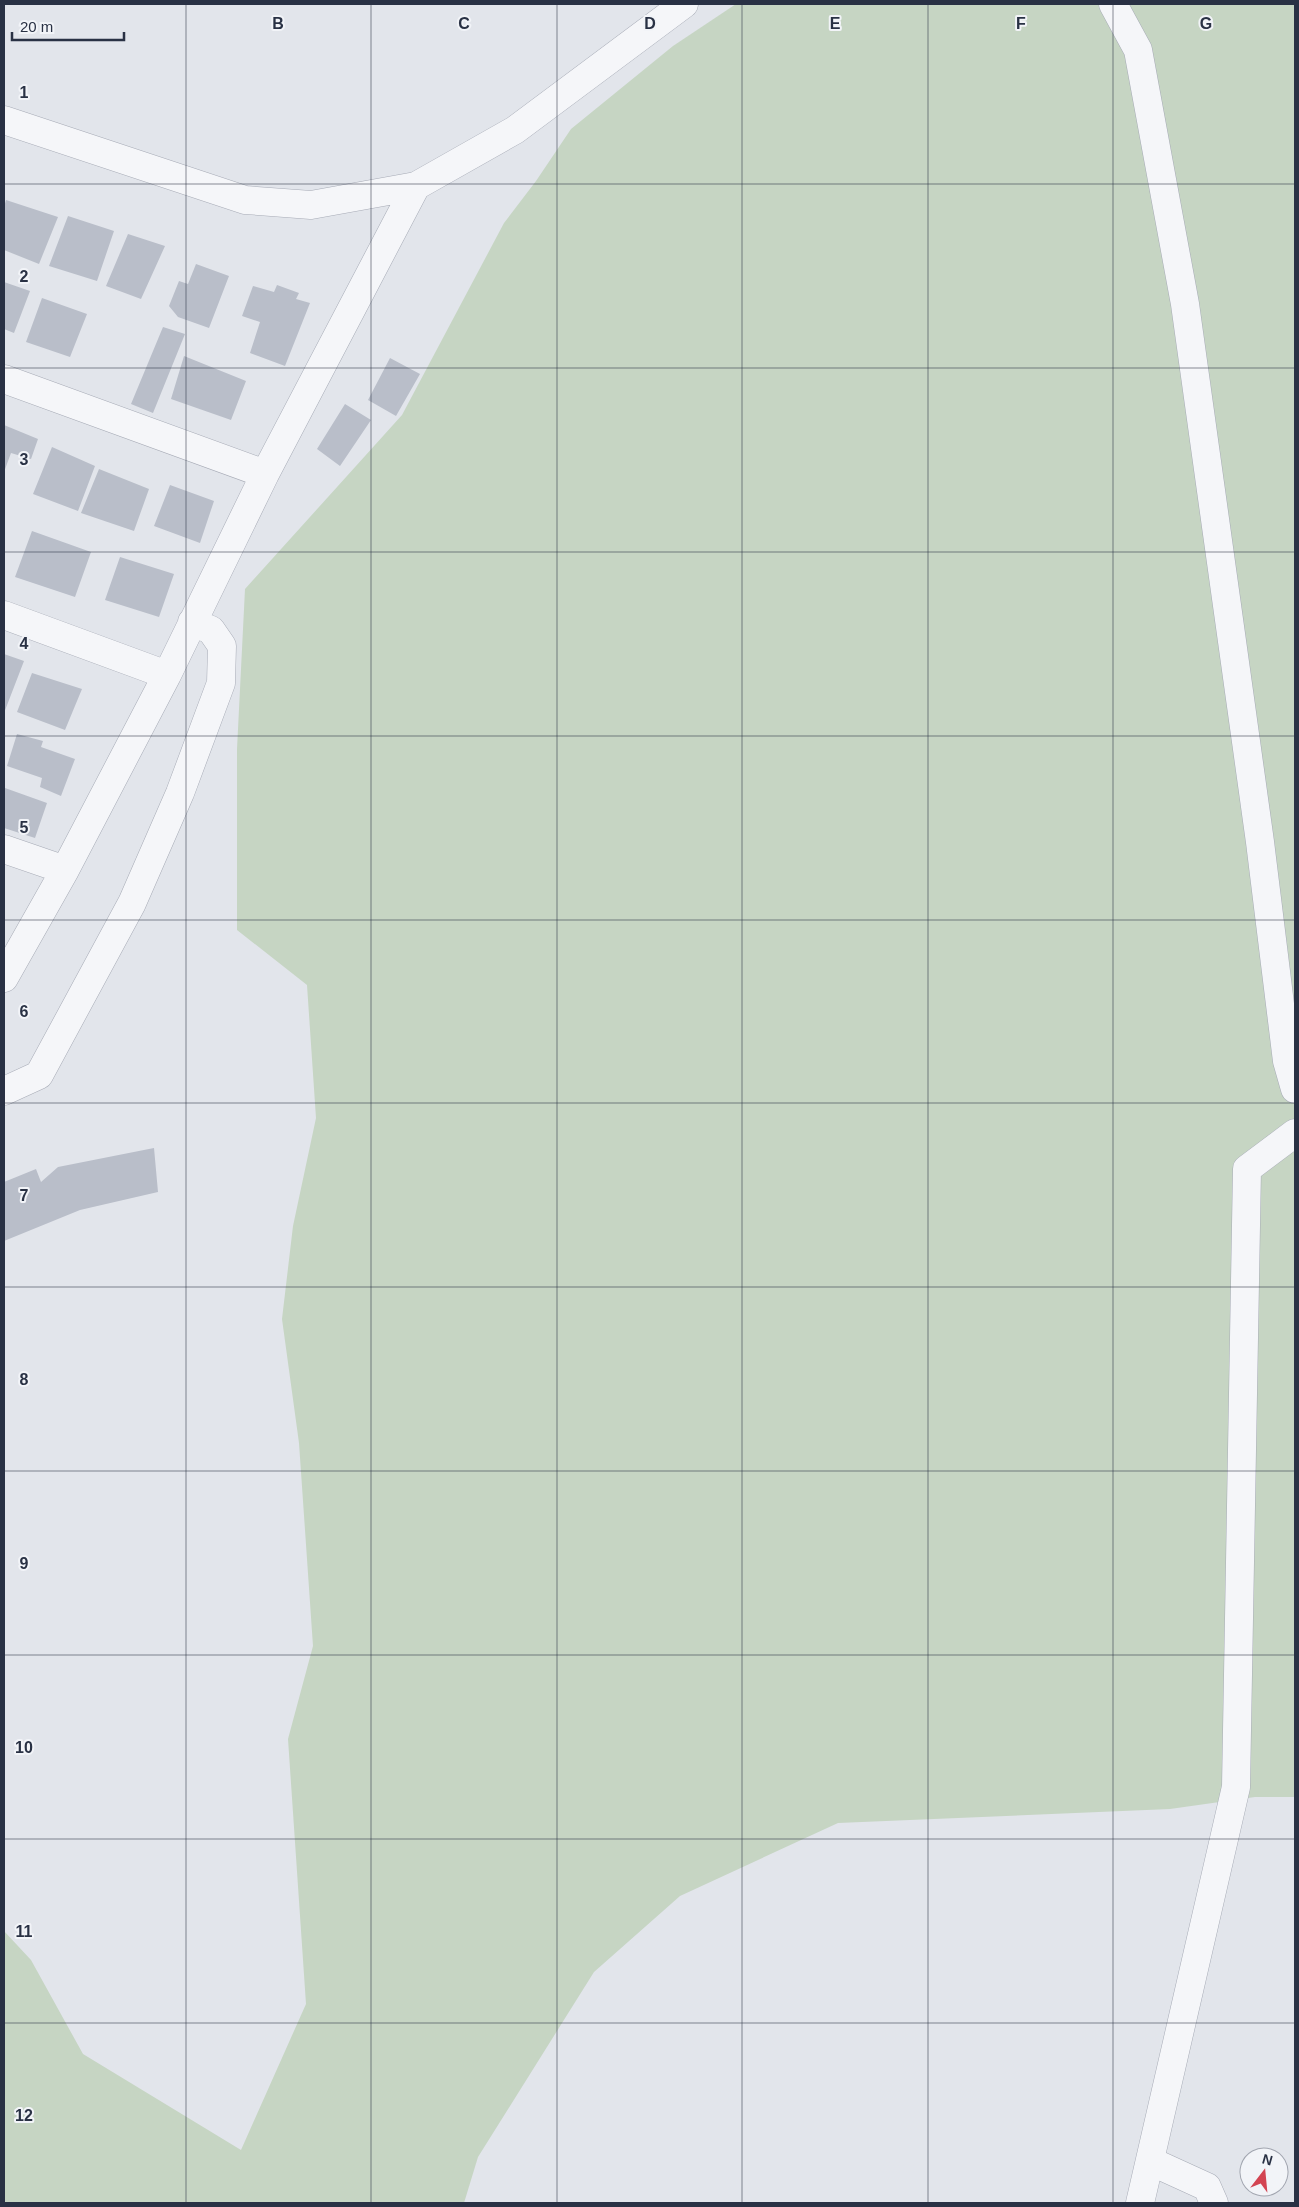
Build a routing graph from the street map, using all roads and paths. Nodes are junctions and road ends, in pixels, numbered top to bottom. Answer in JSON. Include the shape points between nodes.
{"nodes":[{"id":1,"x":684,"y":4,"type":"edge"},
{"id":2,"x":1114,"y":4,"type":"edge"},
{"id":3,"x":4,"y":120,"type":"edge"},
{"id":4,"x":416,"y":186,"type":"junction"},
{"id":5,"x":4,"y":379,"type":"edge"},
{"id":6,"x":265,"y":474,"type":"junction"},
{"id":7,"x":4,"y":615,"type":"edge"},
{"id":8,"x":192,"y":622,"type":"junction"},
{"id":9,"x":167,"y":674,"type":"junction"},
{"id":10,"x":4,"y":849,"type":"edge"},
{"id":11,"x":65,"y":870,"type":"junction"},
{"id":12,"x":4,"y":978,"type":"edge"},
{"id":13,"x":1295,"y":1089,"type":"edge"},
{"id":14,"x":4,"y":1091,"type":"edge"},
{"id":15,"x":1295,"y":1133,"type":"edge"},
{"id":16,"x":1150,"y":2161,"type":"junction"},
{"id":17,"x":1140,"y":2203,"type":"edge"},
{"id":18,"x":1214,"y":2203,"type":"edge"}],
"edges":[{"from":1,"to":4,"type":"street","via":[[515,130]]},
{"from":2,"to":13,"type":"street","via":[[1138,50],[1185,304],[1287,1061]]},
{"from":3,"to":4,"type":"street","via":[[245,200],[311,205]]},
{"from":4,"to":6,"type":"street"},
{"from":5,"to":6,"type":"street"},
{"from":6,"to":8,"type":"street"},
{"from":7,"to":9,"type":"street"},
{"from":8,"to":9,"type":"street"},
{"from":8,"to":14,"type":"street","via":[[212,630],[222,646],[221,683],[180,792],[132,903],[39,1075]]},
{"from":9,"to":11,"type":"street"},
{"from":10,"to":11,"type":"street"},
{"from":11,"to":12,"type":"street"},
{"from":15,"to":16,"type":"street","via":[[1248,1169],[1236,1787]]},
{"from":16,"to":17,"type":"street"},
{"from":16,"to":18,"type":"street","via":[[1207,2187]]}]}
